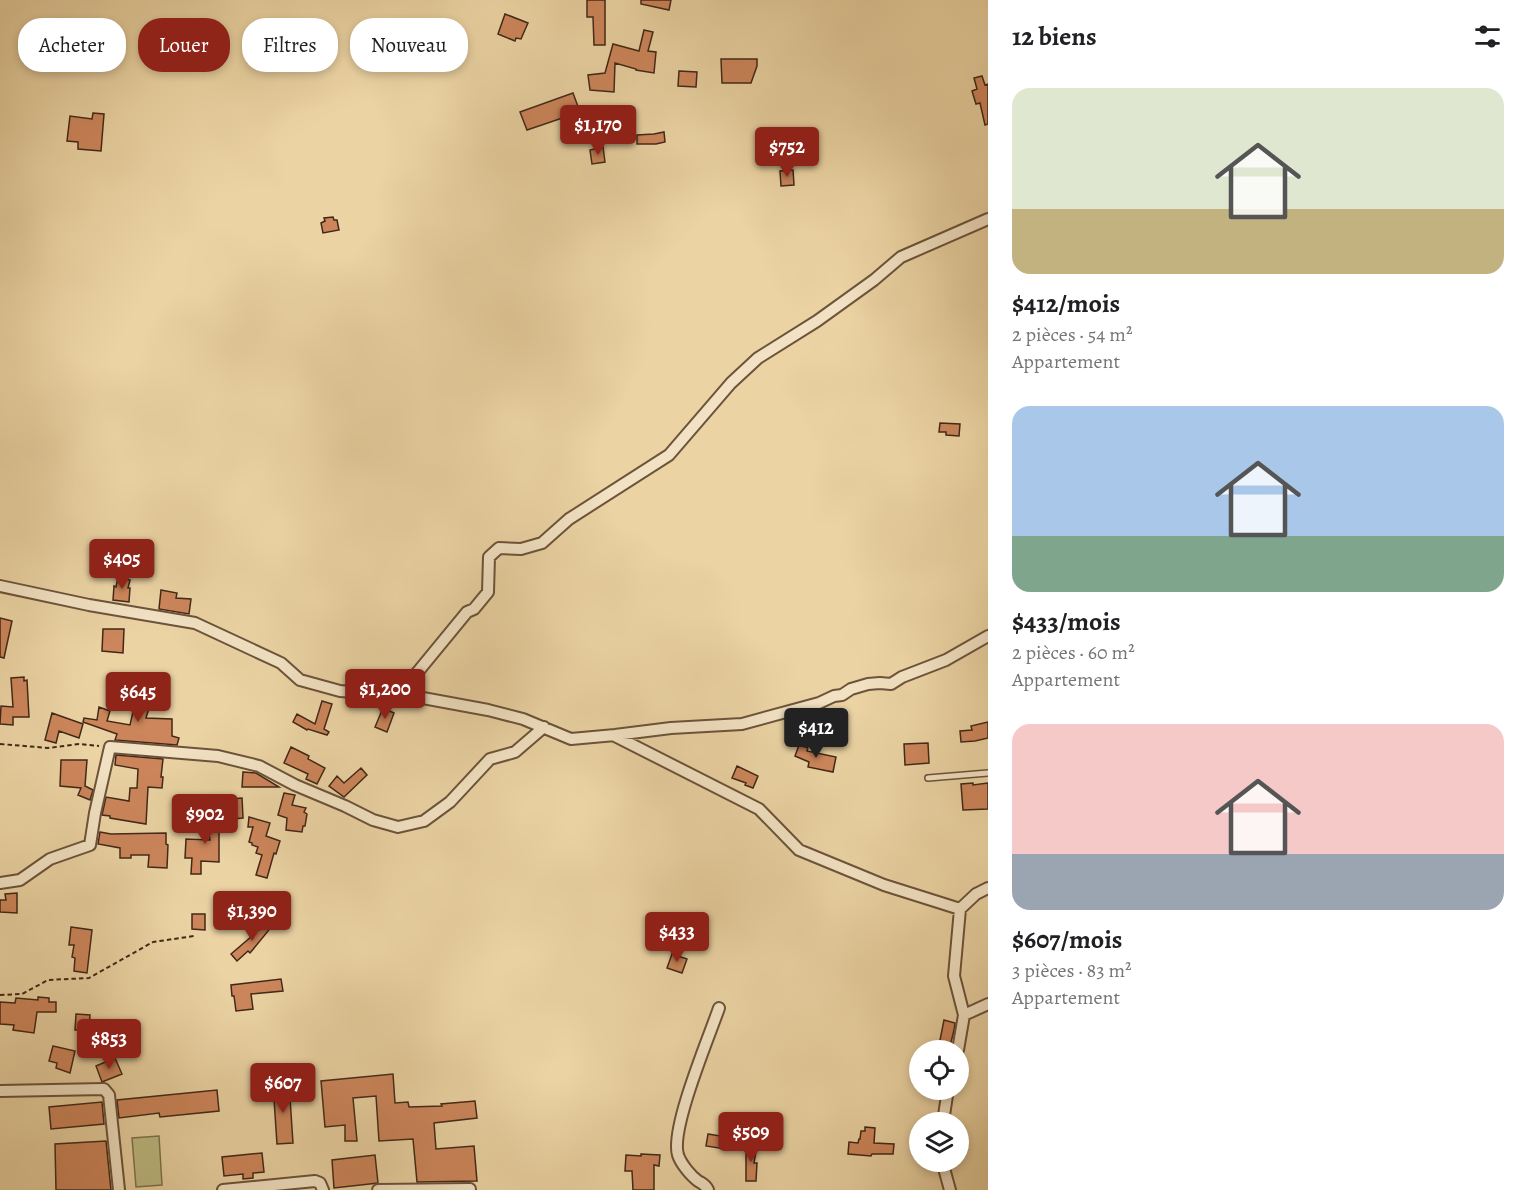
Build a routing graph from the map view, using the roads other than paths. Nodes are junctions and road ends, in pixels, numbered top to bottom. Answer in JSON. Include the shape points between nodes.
{"nodes":[{"id":1,"x":988,"y":219,"type":"edge"},
{"id":2,"x":0,"y":586,"type":"edge"},
{"id":3,"x":988,"y":636,"type":"edge"},
{"id":4,"x":398,"y":696,"type":"junction"},
{"id":5,"x":544,"y":727,"type":"junction"},
{"id":6,"x":615,"y":735,"type":"junction"},
{"id":7,"x":988,"y":772,"type":"edge"},
{"id":8,"x":928,"y":777,"type":"dead end"},
{"id":9,"x":0,"y":883,"type":"edge"},
{"id":10,"x":988,"y":888,"type":"edge"},
{"id":11,"x":960,"y":909,"type":"junction"},
{"id":12,"x":988,"y":1004,"type":"edge"},
{"id":13,"x":719,"y":1008,"type":"dead end"},
{"id":14,"x":964,"y":1015,"type":"junction"},
{"id":15,"x":960,"y":1040,"type":"edge"},
{"id":16,"x":0,"y":1091,"type":"edge"},
{"id":17,"x":945,"y":1172,"type":"edge"},
{"id":18,"x":470,"y":1189,"type":"edge"},
{"id":19,"x":119,"y":1190,"type":"edge"},
{"id":20,"x":223,"y":1190,"type":"edge"},
{"id":21,"x":323,"y":1190,"type":"edge"},
{"id":22,"x":378,"y":1190,"type":"edge"},
{"id":23,"x":708,"y":1190,"type":"edge"},
{"id":24,"x":950,"y":1190,"type":"edge"}],
"edges":[{"from":1,"to":4,"type":"street","via":[[901,257],[817,321],[758,357],[730,383],[669,455],[569,519],[542,543],[520,549],[499,548],[489,557],[488,592]]},
{"from":2,"to":4,"type":"street","via":[[195,624],[281,663],[300,680],[340,691]]},
{"from":3,"to":6,"type":"street","via":[[891,684],[851,689],[760,720]]},
{"from":4,"to":5,"type":"street","via":[[488,710]]},
{"from":5,"to":6,"type":"street","via":[[571,739]]},
{"from":5,"to":9,"type":"street","via":[[515,752],[490,759],[450,802],[424,821],[398,827],[373,820],[259,766],[218,756],[111,747],[90,845],[50,859],[20,880]]},
{"from":6,"to":11,"type":"street","via":[[759,810],[799,850],[884,885]]},
{"from":7,"to":8,"type":"lane"},
{"from":10,"to":11,"type":"street"},
{"from":11,"to":14,"type":"street","via":[[954,976]]},
{"from":12,"to":14,"type":"street"},
{"from":13,"to":23,"type":"street","via":[[683,1110],[677,1144],[681,1162]]},
{"from":14,"to":15,"type":"street"},
{"from":16,"to":19,"type":"street","via":[[104,1089],[109,1095]]},
{"from":17,"to":24,"type":"street"},
{"from":18,"to":22,"type":"street"},
{"from":20,"to":21,"type":"street","via":[[315,1181]]}]}
